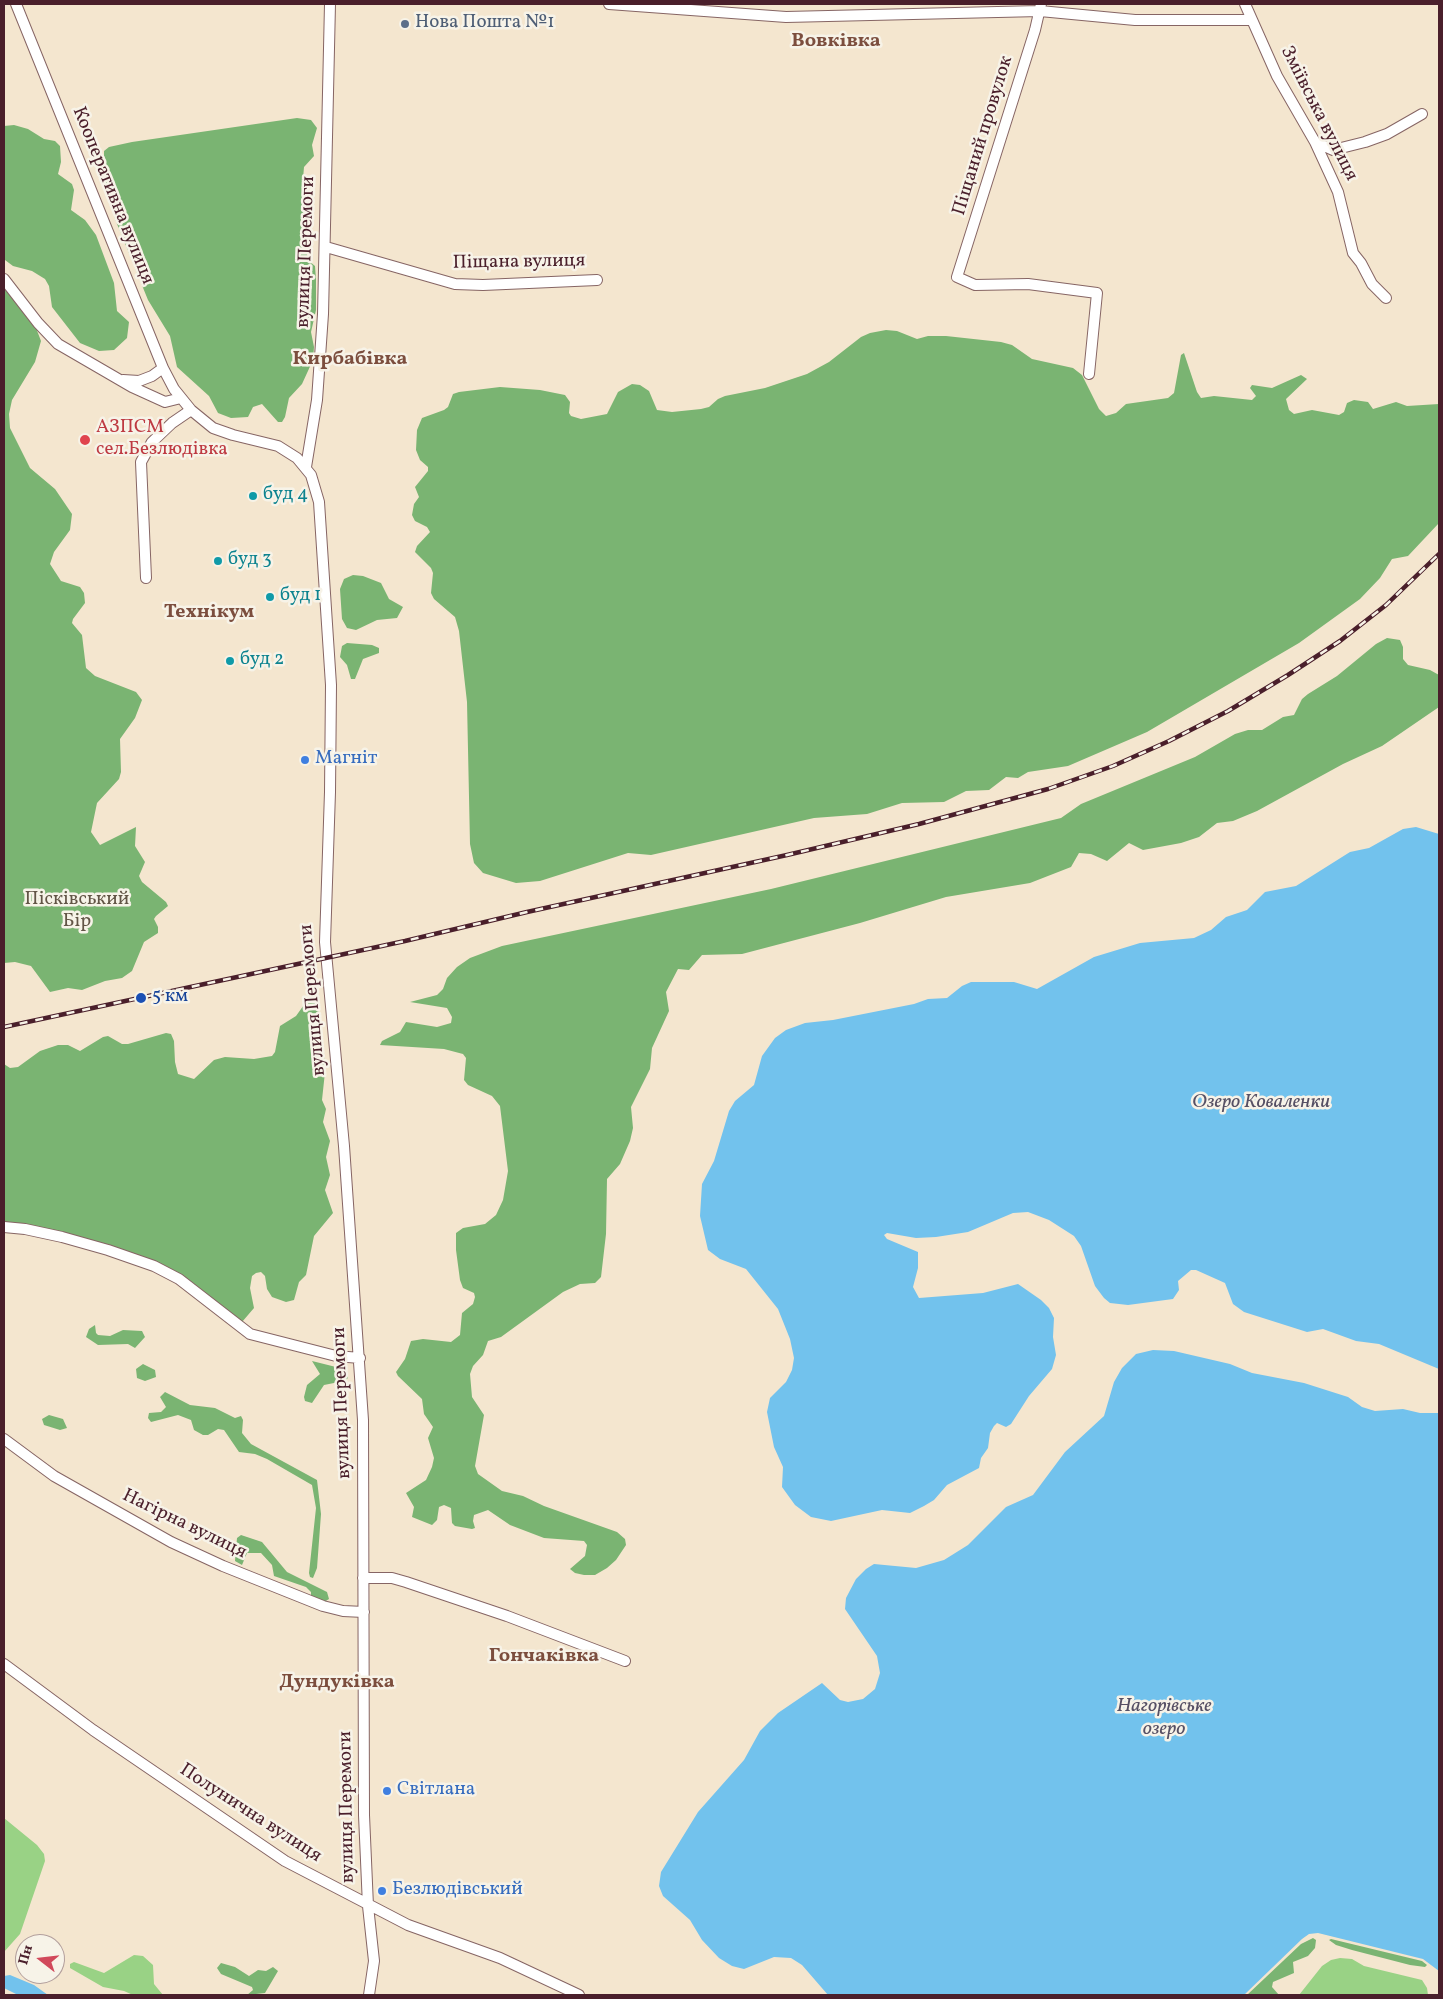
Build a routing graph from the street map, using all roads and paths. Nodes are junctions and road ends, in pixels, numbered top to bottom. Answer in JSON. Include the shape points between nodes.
{"nodes":[{"id":1,"x":16,"y":4,"type":"edge"},
{"id":2,"x":330,"y":4,"type":"edge"},
{"id":3,"x":609,"y":4,"type":"edge"},
{"id":4,"x":1245,"y":4,"type":"edge"},
{"id":5,"x":1040,"y":7,"type":"edge"},
{"id":6,"x":1250,"y":20,"type":"junction"},
{"id":7,"x":1422,"y":114,"type":"dead end"},
{"id":8,"x":1315,"y":142,"type":"junction"},
{"id":9,"x":326,"y":247,"type":"junction"},
{"id":10,"x":4,"y":279,"type":"edge"},
{"id":11,"x":597,"y":280,"type":"dead end"},
{"id":12,"x":1386,"y":298,"type":"dead end"},
{"id":13,"x":163,"y":368,"type":"junction"},
{"id":14,"x":1089,"y":374,"type":"dead end"},
{"id":15,"x":120,"y":380,"type":"junction"},
{"id":16,"x":181,"y":398,"type":"junction"},
{"id":17,"x":190,"y":410,"type":"junction"},
{"id":18,"x":306,"y":467,"type":"junction"},
{"id":19,"x":146,"y":578,"type":"dead end"},
{"id":20,"x":4,"y":1227,"type":"edge"},
{"id":21,"x":360,"y":1358,"type":"junction"},
{"id":22,"x":4,"y":1439,"type":"edge"},
{"id":23,"x":363,"y":1578,"type":"junction"},
{"id":24,"x":364,"y":1612,"type":"junction"},
{"id":25,"x":625,"y":1661,"type":"dead end"},
{"id":26,"x":4,"y":1664,"type":"edge"},
{"id":27,"x":368,"y":1906,"type":"junction"},
{"id":28,"x":369,"y":1995,"type":"edge"},
{"id":29,"x":579,"y":1995,"type":"edge"}],
"edges":[{"from":1,"to":13,"type":"street","name":"Кооперативна вулиця"},
{"from":2,"to":9,"type":"street","name":"вулиця Перемоги"},
{"from":3,"to":5,"type":"street","via":[[808,17]]},
{"from":4,"to":6,"type":"street","name":"Зміївська вулиця"},
{"from":5,"to":6,"type":"street","via":[[1136,20]]},
{"from":5,"to":14,"type":"street","name":"Піщаний провулок","via":[[957,277],[975,285],[1028,284],[1097,292]]},
{"from":6,"to":8,"type":"street","name":"Зміївська вулиця","via":[[1287,96]]},
{"from":7,"to":8,"type":"street","via":[[1387,134],[1365,142],[1333,150]]},
{"from":8,"to":12,"type":"street","name":"Зміївська вулиця","via":[[1341,200],[1353,253],[1372,284]]},
{"from":9,"to":11,"type":"street","name":"Піщана вулиця","via":[[455,284]]},
{"from":9,"to":18,"type":"street","name":"вулиця Перемоги","via":[[317,400]]},
{"from":10,"to":15,"type":"street","via":[[58,344]]},
{"from":13,"to":15,"type":"street","via":[[139,381]]},
{"from":13,"to":16,"type":"street","name":"Кооперативна вулиця"},
{"from":15,"to":16,"type":"street","via":[[165,402]]},
{"from":16,"to":17,"type":"street","name":"Кооперативна вулиця"},
{"from":17,"to":18,"type":"street","name":"Кооперативна вулиця","via":[[206,424],[225,433],[282,448]]},
{"from":17,"to":19,"type":"street","via":[[152,442],[141,462]]},
{"from":18,"to":21,"type":"street","name":"вулиця Перемоги","via":[[318,497],[324,554],[331,685],[325,942]]},
{"from":20,"to":21,"type":"street","via":[[62,1238],[154,1266],[179,1279],[250,1334],[340,1357]]},
{"from":21,"to":23,"type":"street","name":"вулиця Перемоги"},
{"from":22,"to":24,"type":"street","name":"Нагірна вулиця","via":[[54,1476],[171,1542],[323,1606]]},
{"from":23,"to":24,"type":"street","name":"вулиця Перемоги"},
{"from":23,"to":25,"type":"street","via":[[392,1578],[406,1582]]},
{"from":24,"to":27,"type":"street","name":"вулиця Перемоги","via":[[364,1815]]},
{"from":26,"to":27,"type":"street","name":"Полунична вулиця","via":[[258,1844]]},
{"from":27,"to":28,"type":"street","name":"вулиця Перемоги","via":[[374,1960]]},
{"from":27,"to":29,"type":"street","name":"Полунична вулиця","via":[[423,1932],[506,1961]]}]}
